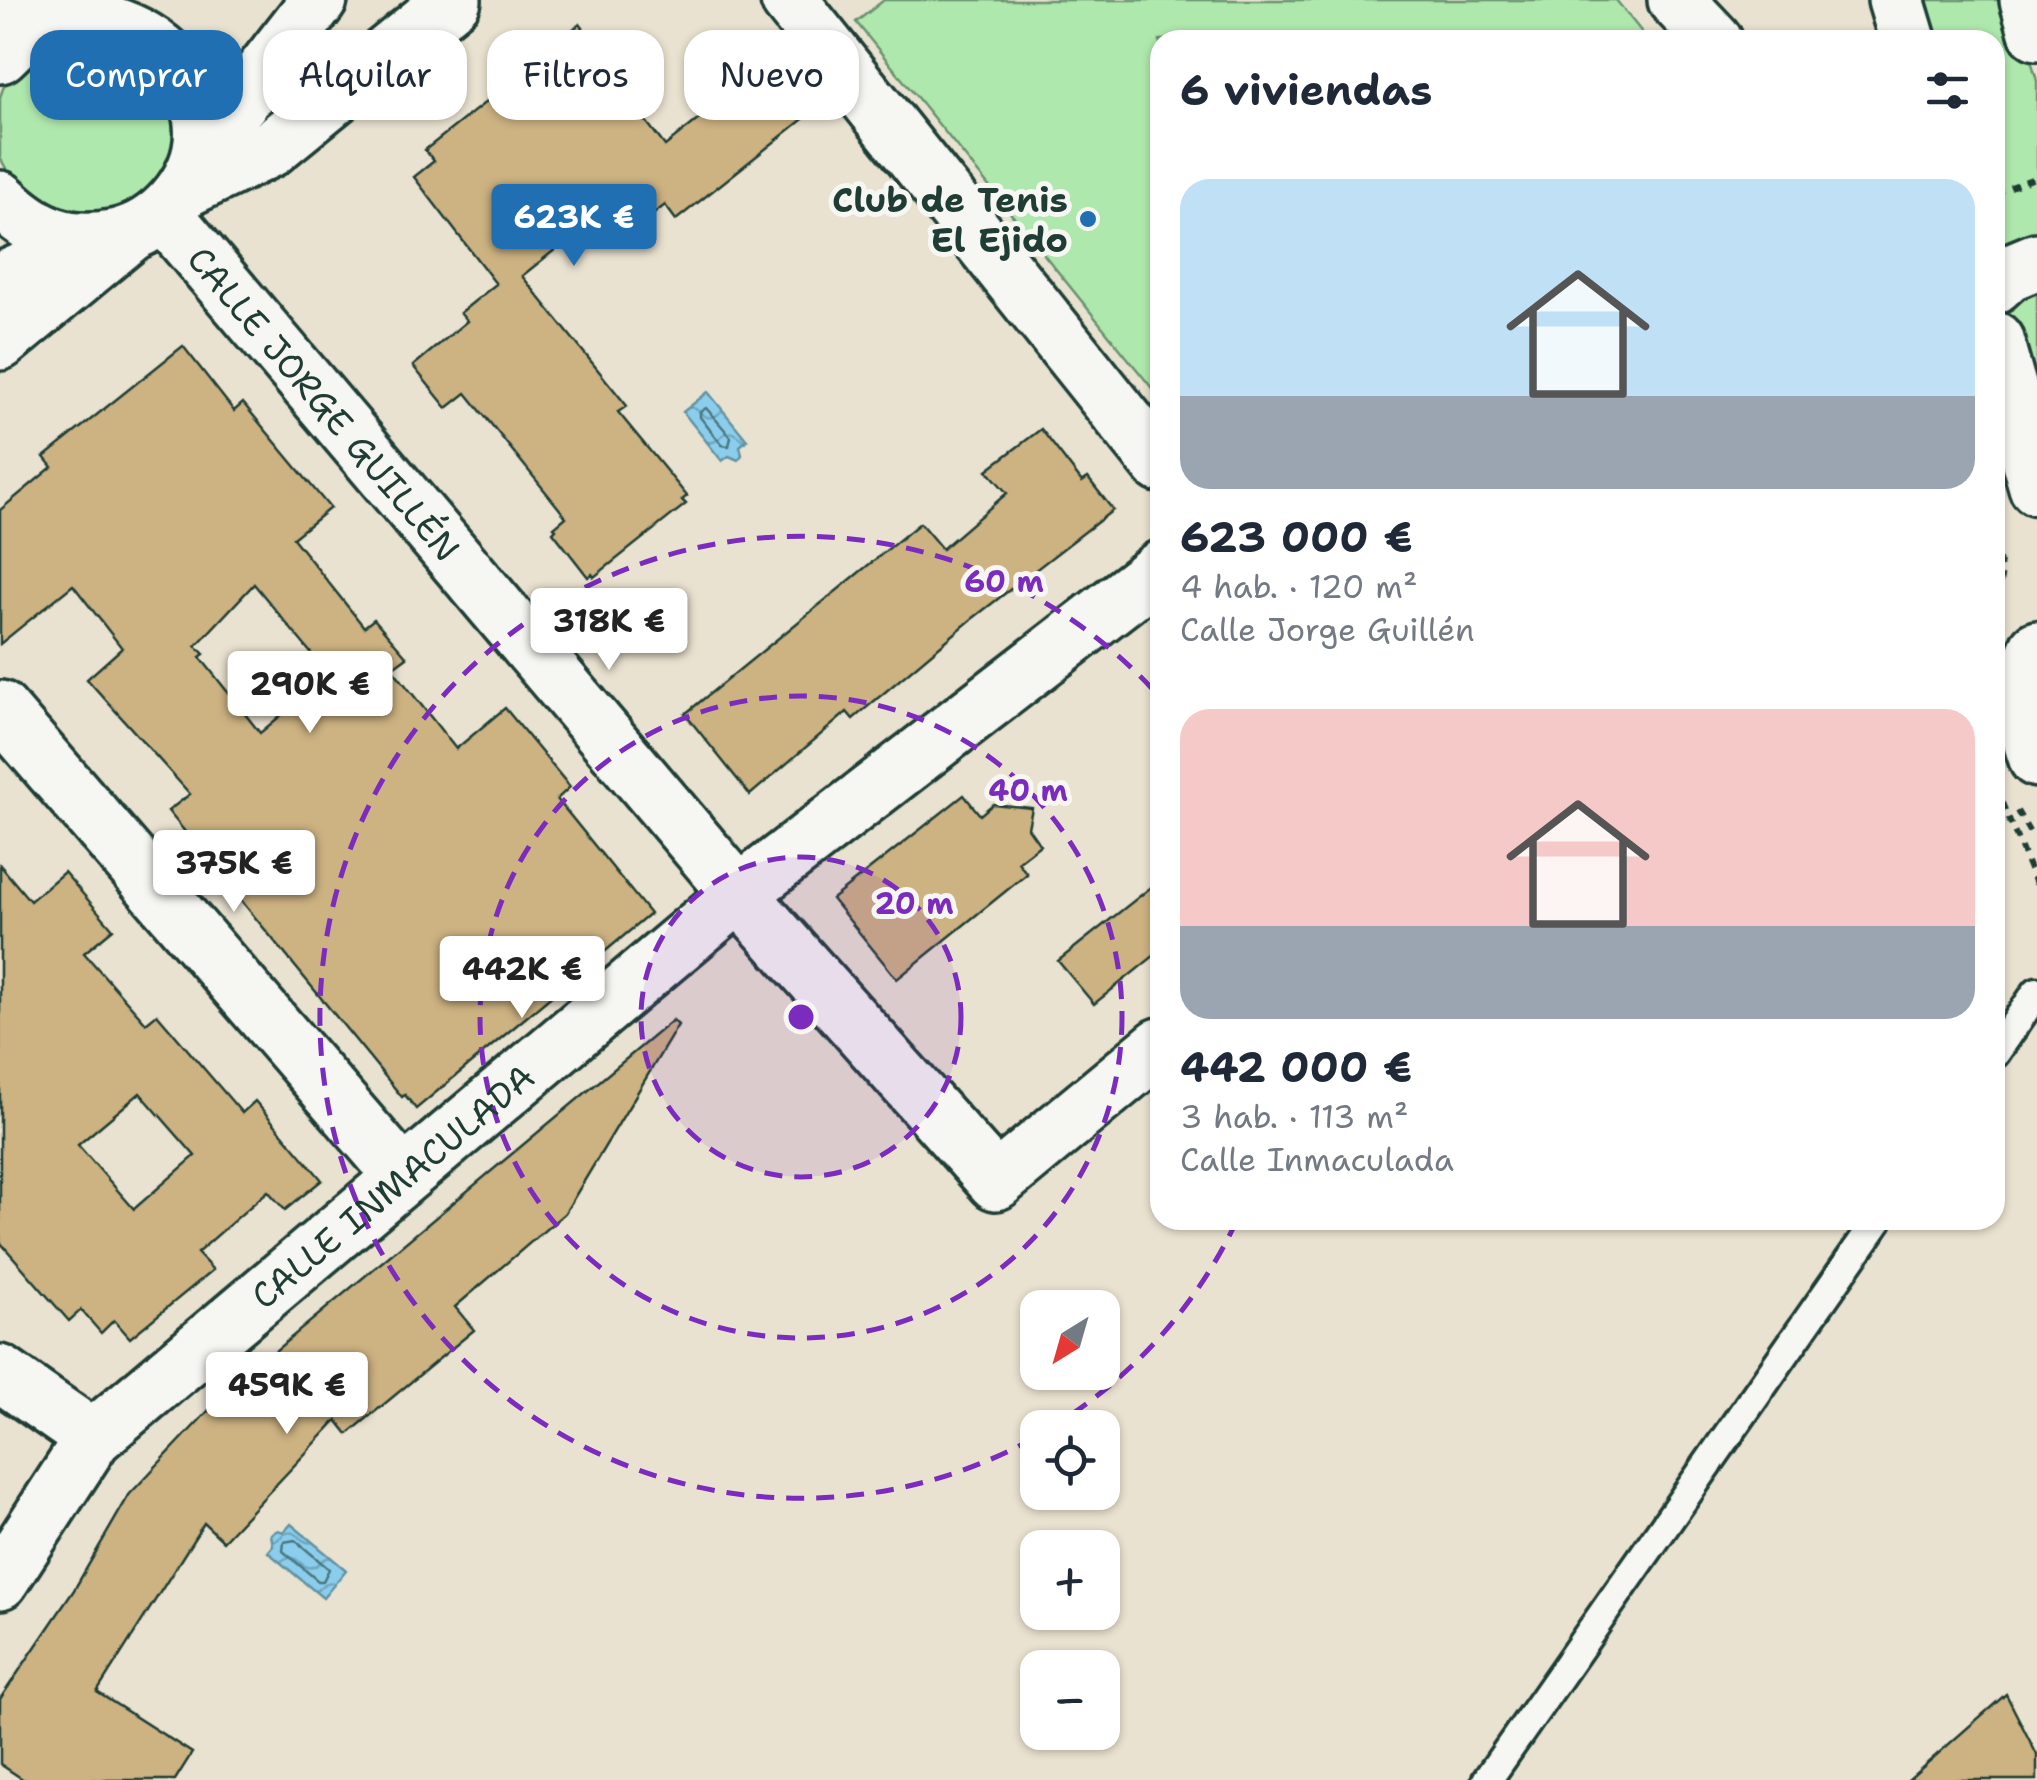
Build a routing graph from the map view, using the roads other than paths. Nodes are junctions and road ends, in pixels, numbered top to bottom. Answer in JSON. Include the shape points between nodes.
{"nodes":[{"id":1,"x":319,"y":0,"type":"edge"},
{"id":2,"x":453,"y":0,"type":"edge"},
{"id":3,"x":789,"y":0,"type":"edge"},
{"id":4,"x":1676,"y":0,"type":"edge"},
{"id":5,"x":1896,"y":0,"type":"edge"},
{"id":6,"x":2028,"y":0,"type":"edge"},
{"id":7,"x":48,"y":17,"type":"edge"},
{"id":8,"x":1704,"y":30,"type":"edge"},
{"id":9,"x":1905,"y":30,"type":"edge"},
{"id":10,"x":2037,"y":32,"type":"edge"},
{"id":11,"x":0,"y":199,"type":"edge"},
{"id":12,"x":154,"y":206,"type":"junction"},
{"id":13,"x":2037,"y":260,"type":"edge"},
{"id":14,"x":2005,"y":276,"type":"edge"},
{"id":15,"x":0,"y":281,"type":"edge"},
{"id":16,"x":0,"y":342,"type":"edge"},
{"id":17,"x":2005,"y":375,"type":"edge"},
{"id":18,"x":1150,"y":451,"type":"edge"},
{"id":19,"x":2037,"y":488,"type":"edge"},
{"id":20,"x":1150,"y":577,"type":"edge"},
{"id":21,"x":2037,"y":649,"type":"edge"},
{"id":22,"x":0,"y":709,"type":"edge"},
{"id":23,"x":2037,"y":759,"type":"edge"},
{"id":24,"x":740,"y":894,"type":"junction"},
{"id":25,"x":2037,"y":992,"type":"edge"},
{"id":26,"x":2005,"y":1038,"type":"edge"},
{"id":27,"x":1150,"y":1054,"type":"edge"},
{"id":28,"x":404,"y":1176,"type":"junction"},
{"id":29,"x":1871,"y":1230,"type":"edge"},
{"id":30,"x":5,"y":1374,"type":"edge"},
{"id":31,"x":92,"y":1438,"type":"junction"},
{"id":32,"x":0,"y":1581,"type":"edge"},
{"id":33,"x":1488,"y":1780,"type":"edge"}],
"edges":[{"from":1,"to":12,"type":"street"},
{"from":2,"to":12,"type":"street","via":[[270,148]]},
{"from":3,"to":18,"type":"street"},
{"from":4,"to":8,"type":"street"},
{"from":5,"to":9,"type":"street"},
{"from":6,"to":10,"type":"street"},
{"from":7,"to":12,"type":"street","via":[[124,19],[179,56],[203,118]]},
{"from":11,"to":12,"type":"street","via":[[23,221],[56,236]]},
{"from":12,"to":15,"type":"street"},
{"from":12,"to":16,"type":"street"},
{"from":12,"to":24,"type":"street","name":"CALLE JORGE GUILLÉN"},
{"from":13,"to":14,"type":"street"},
{"from":17,"to":19,"type":"street"},
{"from":20,"to":24,"type":"street","name":"CALLE INMACULADA"},
{"from":21,"to":23,"type":"street","via":[[2025,680],[2025,726]]},
{"from":22,"to":28,"type":"street"},
{"from":24,"to":27,"type":"street","name":"CALLE JORGE GUILLÉN","via":[[996,1182]]},
{"from":24,"to":28,"type":"street","name":"CALLE INMACULADA"},
{"from":25,"to":26,"type":"lane"},
{"from":28,"to":31,"type":"street","name":"CALLE INMACULADA"},
{"from":29,"to":33,"type":"lane"},
{"from":30,"to":31,"type":"street"},
{"from":31,"to":32,"type":"street","name":"CALLE INMACULADA"}]}
